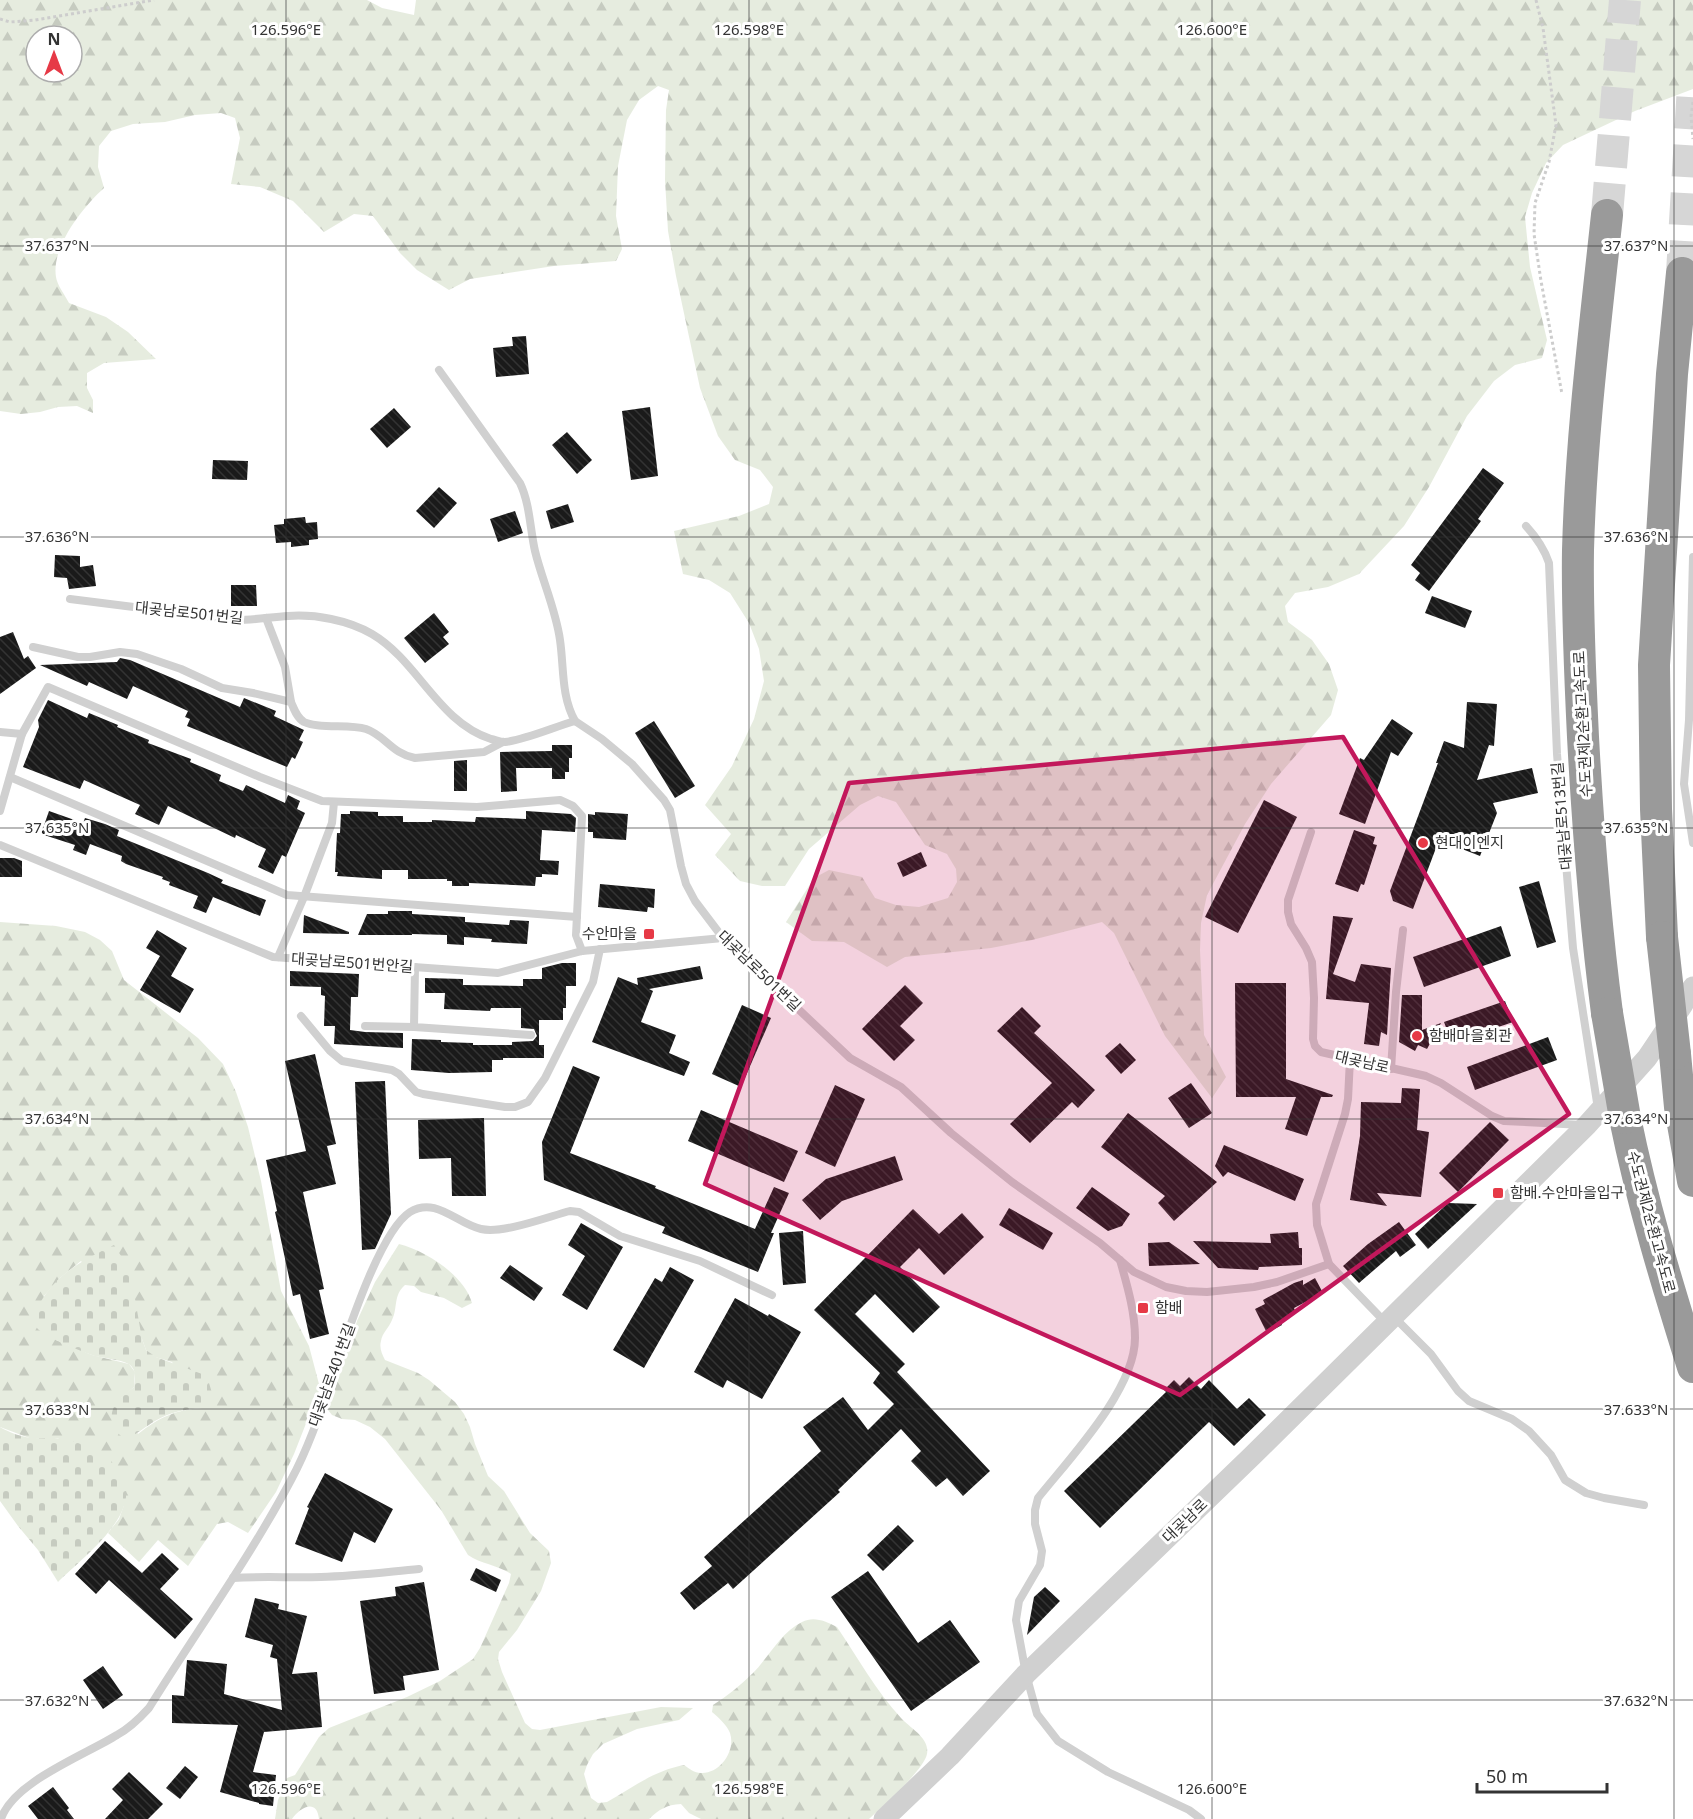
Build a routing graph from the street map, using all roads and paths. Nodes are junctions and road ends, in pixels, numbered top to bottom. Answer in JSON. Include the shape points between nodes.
{"nodes":[{"id":1,"x":154,"y":0,"type":"edge"},
{"id":2,"x":1536,"y":0,"type":"edge"},
{"id":3,"x":0,"y":19,"type":"edge"},
{"id":4,"x":1693,"y":102,"type":"edge"},
{"id":5,"x":1693,"y":139,"type":"edge"},
{"id":6,"x":1607,"y":215,"type":"tunnel mouth"},
{"id":7,"x":1682,"y":273,"type":"tunnel mouth"},
{"id":8,"x":439,"y":370,"type":"dead end"},
{"id":9,"x":1563,"y":398,"type":"dead end"},
{"id":10,"x":1526,"y":526,"type":"dead end"},
{"id":11,"x":1693,"y":557,"type":"edge"},
{"id":12,"x":70,"y":599,"type":"dead end"},
{"id":13,"x":266,"y":618,"type":"junction"},
{"id":14,"x":33,"y":647,"type":"dead end"},
{"id":15,"x":291,"y":702,"type":"junction"},
{"id":16,"x":575,"y":721,"type":"junction"},
{"id":17,"x":0,"y":732,"type":"edge"},
{"id":18,"x":22,"y":734,"type":"junction"},
{"id":19,"x":503,"y":742,"type":"junction"},
{"id":20,"x":6,"y":782,"type":"edge"},
{"id":21,"x":334,"y":802,"type":"junction"},
{"id":22,"x":0,"y":811,"type":"edge"},
{"id":23,"x":1311,"y":832,"type":"dead end"},
{"id":24,"x":1693,"y":843,"type":"edge"},
{"id":25,"x":0,"y":845,"type":"edge"},
{"id":26,"x":304,"y":897,"type":"junction"},
{"id":27,"x":577,"y":917,"type":"junction"},
{"id":28,"x":1403,"y":930,"type":"dead end"},
{"id":29,"x":723,"y":938,"type":"junction"},
{"id":30,"x":600,"y":949,"type":"junction"},
{"id":31,"x":582,"y":951,"type":"junction"},
{"id":32,"x":278,"y":957,"type":"junction"},
{"id":33,"x":415,"y":967,"type":"junction"},
{"id":34,"x":1691,"y":996,"type":"edge"},
{"id":35,"x":301,"y":1016,"type":"dead end"},
{"id":36,"x":365,"y":1026,"type":"dead end"},
{"id":37,"x":414,"y":1027,"type":"junction"},
{"id":38,"x":531,"y":1035,"type":"dead end"},
{"id":39,"x":1350,"y":1059,"type":"junction"},
{"id":40,"x":1391,"y":1069,"type":"junction"},
{"id":41,"x":1603,"y":1118,"type":"junction"},
{"id":42,"x":1693,"y":1181,"type":"edge"},
{"id":43,"x":1120,"y":1260,"type":"junction"},
{"id":44,"x":1329,"y":1264,"type":"junction"},
{"id":45,"x":772,"y":1295,"type":"dead end"},
{"id":46,"x":1390,"y":1320,"type":"junction"},
{"id":47,"x":1693,"y":1367,"type":"edge"},
{"id":48,"x":1644,"y":1505,"type":"dead end"},
{"id":49,"x":419,"y":1569,"type":"dead end"},
{"id":50,"x":232,"y":1578,"type":"junction"},
{"id":51,"x":1026,"y":1674,"type":"junction"},
{"id":52,"x":1,"y":1819,"type":"edge"},
{"id":53,"x":884,"y":1819,"type":"edge"},
{"id":54,"x":1201,"y":1819,"type":"edge"}],
"edges":[{"from":1,"to":3,"type":"path","via":[[35,20]]},
{"from":2,"to":9,"type":"path","via":[[1556,125],[1535,203],[1534,234]]},
{"from":4,"to":5,"type":"path"},
{"from":6,"to":41,"type":"highway","name":"수도권제2순환고속도로","bridge":true,"via":[[1586,405],[1578,551],[1586,800],[1607,1013]]},
{"from":7,"to":42,"type":"highway","bridge":true,"via":[[1654,665],[1662,937],[1680,1107]]},
{"from":8,"to":16,"type":"lane","via":[[525,494],[535,549],[557,624],[565,697]]},
{"from":10,"to":41,"type":"lane","name":"대곶남로513번길","via":[[1539,540],[1549,563],[1557,742],[1573,948]]},
{"from":11,"to":24,"type":"lane","via":[[1684,784]]},
{"from":12,"to":13,"type":"lane","name":"대곶남로501번길","via":[[237,620]]},
{"from":13,"to":15,"type":"lane","via":[[285,667]]},
{"from":13,"to":19,"type":"lane","name":"대곶남로501번길","via":[[328,619],[372,634],[456,718],[481,736]]},
{"from":14,"to":15,"type":"lane","via":[[78,657],[136,654],[222,688]]},
{"from":15,"to":19,"type":"lane","via":[[304,722],[367,729],[398,752],[415,758],[484,752]]},
{"from":16,"to":19,"type":"lane"},
{"from":16,"to":29,"type":"lane","name":"대곶남로501번길","via":[[632,764],[664,800],[670,810],[686,884]]},
{"from":17,"to":18,"type":"lane"},
{"from":18,"to":20,"type":"lane"},
{"from":18,"to":21,"type":"lane","via":[[48,687],[260,777]]},
{"from":20,"to":22,"type":"lane"},
{"from":20,"to":26,"type":"lane","via":[[287,895]]},
{"from":21,"to":26,"type":"lane","via":[[332,823]]},
{"from":21,"to":27,"type":"lane","via":[[477,807],[560,800],[573,806],[582,816]]},
{"from":23,"to":39,"type":"lane","name":"대곶남로","via":[[1287,912],[1312,962],[1315,1046],[1321,1052]]},
{"from":25,"to":32,"type":"lane","name":"대곶남로501번안길"},
{"from":26,"to":27,"type":"lane"},
{"from":26,"to":32,"type":"lane"},
{"from":27,"to":31,"type":"lane","via":[[576,935]]},
{"from":28,"to":40,"type":"lane"},
{"from":29,"to":30,"type":"lane","name":"대곶남로501번안길"},
{"from":29,"to":43,"type":"lane","name":"대곶남로501번길","via":[[850,1058],[901,1087],[1012,1182]]},
{"from":30,"to":31,"type":"lane","name":"대곶남로501번안길"},
{"from":30,"to":35,"type":"lane","via":[[593,982],[545,1078],[528,1102],[515,1107],[423,1095],[392,1070],[342,1061]]},
{"from":31,"to":33,"type":"lane","name":"대곶남로501번안길","via":[[498,974]]},
{"from":32,"to":33,"type":"lane","name":"대곶남로501번안길"},
{"from":33,"to":37,"type":"lane"},
{"from":34,"to":41,"type":"street","name":"대곶남로"},
{"from":36,"to":37,"type":"lane"},
{"from":37,"to":38,"type":"lane"},
{"from":39,"to":40,"type":"lane","name":"대곶남로"},
{"from":39,"to":44,"type":"lane","via":[[1345,1114],[1316,1204],[1317,1225]]},
{"from":40,"to":41,"type":"lane","name":"대곶남로","via":[[1426,1076],[1504,1121]]},
{"from":41,"to":46,"type":"street","name":"대곶남로"},
{"from":41,"to":47,"type":"highway","name":"수도권제2순환고속도로","via":[[1633,1159]]},
{"from":43,"to":44,"type":"lane","name":"대곶남로501번길","via":[[1134,1272],[1166,1287],[1207,1292],[1266,1284]]},
{"from":43,"to":51,"type":"lane","via":[[1134,1324],[1132,1355],[1107,1410],[1038,1498],[1035,1517],[1041,1565],[1019,1601],[1016,1620]]},
{"from":44,"to":46,"type":"lane"},
{"from":45,"to":50,"type":"lane","name":"대곶남로401번길","via":[[700,1261],[620,1236],[579,1212],[499,1230],[482,1229],[430,1206],[410,1212],[399,1222],[369,1277],[292,1479]]},
{"from":46,"to":48,"type":"lane","via":[[1431,1354],[1469,1401],[1512,1419],[1529,1431],[1551,1455],[1565,1480],[1586,1493]]},
{"from":46,"to":51,"type":"street","name":"대곶남로"},
{"from":49,"to":50,"type":"lane","via":[[360,1575]]},
{"from":50,"to":52,"type":"lane","name":"대곶남로401번길","via":[[135,1724],[44,1775],[14,1798]]},
{"from":51,"to":53,"type":"street","name":"대곶남로","via":[[950,1756]]},
{"from":51,"to":54,"type":"lane","via":[[1037,1714],[1058,1741],[1108,1772]]}]}
